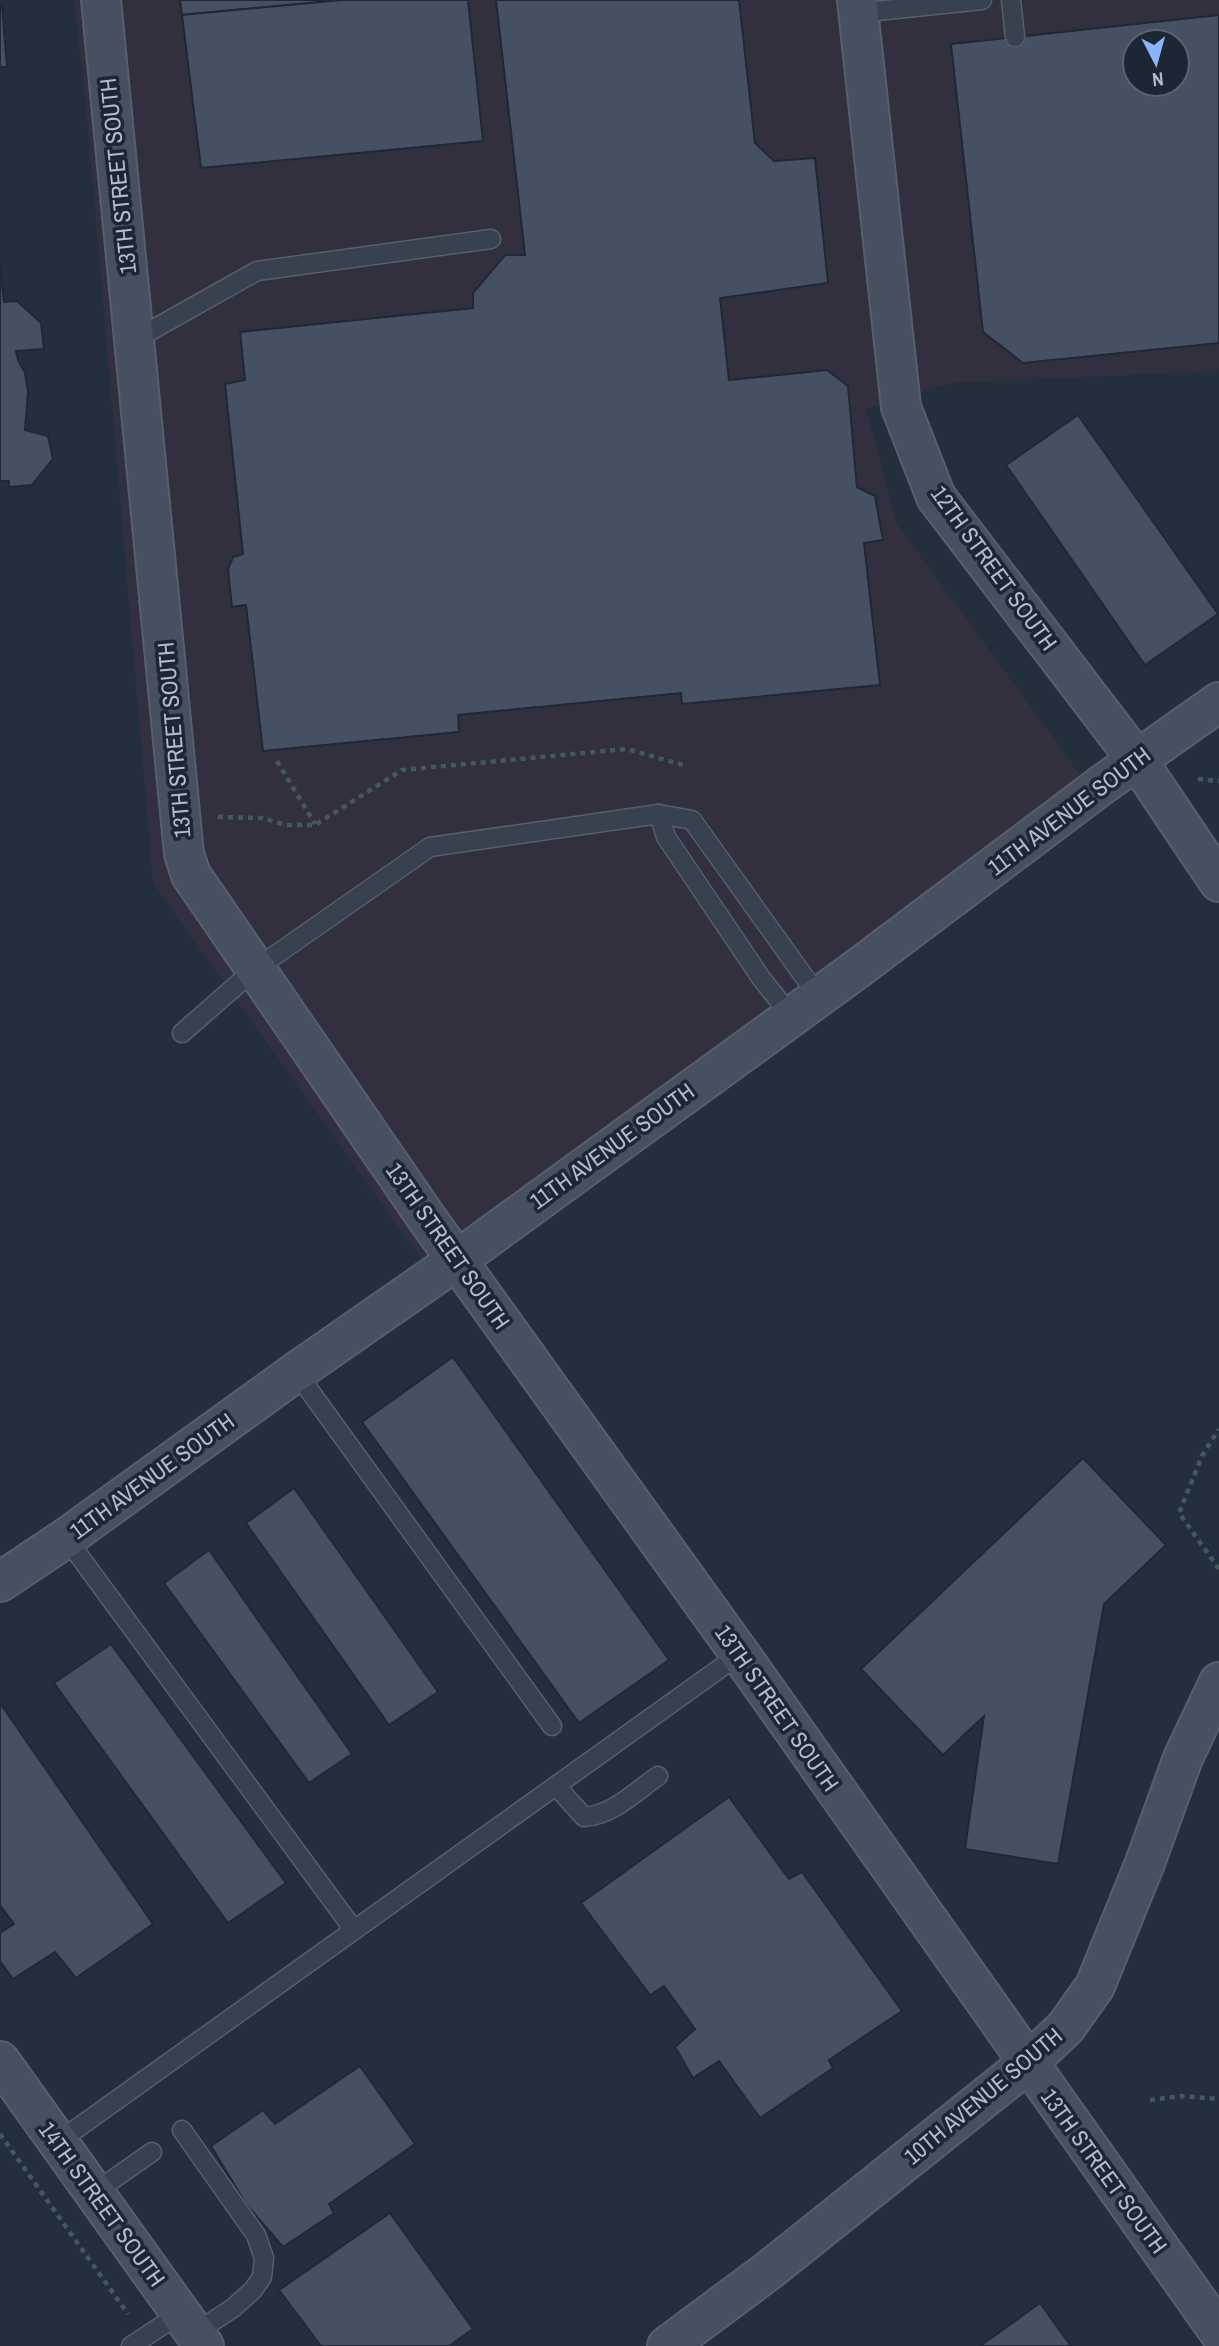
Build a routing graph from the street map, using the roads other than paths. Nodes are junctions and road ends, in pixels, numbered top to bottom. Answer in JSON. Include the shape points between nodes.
{"nodes":[{"id":1,"x":101,"y":0,"type":"edge"},
{"id":2,"x":982,"y":0,"type":"edge"},
{"id":3,"x":1011,"y":0,"type":"edge"},
{"id":4,"x":858,"y":6,"type":"edge"},
{"id":5,"x":1015,"y":37,"type":"dead end"},
{"id":6,"x":491,"y":239,"type":"dead end"},
{"id":7,"x":134,"y":340,"type":"junction"},
{"id":8,"x":1219,"y":702,"type":"edge"},
{"id":9,"x":1137,"y":760,"type":"junction"},
{"id":10,"x":659,"y":814,"type":"junction"},
{"id":11,"x":1219,"y":882,"type":"edge"},
{"id":12,"x":254,"y":970,"type":"junction"},
{"id":13,"x":804,"y":1006,"type":"junction"},
{"id":14,"x":182,"y":1033,"type":"dead end"},
{"id":15,"x":457,"y":1260,"type":"junction"},
{"id":16,"x":296,"y":1372,"type":"junction"},
{"id":17,"x":66,"y":1538,"type":"junction"},
{"id":18,"x":0,"y":1582,"type":"edge"},
{"id":19,"x":740,"y":1654,"type":"junction"},
{"id":20,"x":1214,"y":1704,"type":"edge"},
{"id":21,"x":552,"y":1726,"type":"dead end"},
{"id":22,"x":658,"y":1776,"type":"dead end"},
{"id":23,"x":556,"y":1786,"type":"junction"},
{"id":24,"x":354,"y":1930,"type":"junction"},
{"id":25,"x":0,"y":2061,"type":"edge"},
{"id":26,"x":1027,"y":2064,"type":"junction"},
{"id":27,"x":182,"y":2130,"type":"dead end"},
{"id":28,"x":58,"y":2142,"type":"junction"},
{"id":29,"x":152,"y":2152,"type":"dead end"},
{"id":30,"x":95,"y":2192,"type":"junction"},
{"id":31,"x":193,"y":2330,"type":"edge"},
{"id":32,"x":1219,"y":2332,"type":"edge"},
{"id":33,"x":138,"y":2341,"type":"edge"},
{"id":34,"x":667,"y":2346,"type":"edge"}],
"edges":[{"from":1,"to":7,"type":"street","name":"13TH STREET SOUTH"},
{"from":2,"to":4,"type":"lane"},
{"from":3,"to":5,"type":"lane"},
{"from":4,"to":9,"type":"street","name":"12TH STREET SOUTH","via":[[901,407],[936,497]]},
{"from":6,"to":7,"type":"lane","via":[[257,271]]},
{"from":7,"to":12,"type":"street","name":"13TH STREET SOUTH","via":[[184,854],[191,875]]},
{"from":8,"to":9,"type":"street","name":"11TH AVENUE SOUTH"},
{"from":9,"to":11,"type":"street","name":"12TH STREET SOUTH"},
{"from":9,"to":13,"type":"street","name":"11TH AVENUE SOUTH"},
{"from":10,"to":12,"type":"lane","via":[[430,847]]},
{"from":10,"to":13,"type":"lane","via":[[666,837],[761,978]]},
{"from":10,"to":13,"type":"lane","via":[[692,820]]},
{"from":12,"to":14,"type":"lane"},
{"from":12,"to":15,"type":"street","name":"13TH STREET SOUTH"},
{"from":13,"to":15,"type":"street","name":"11TH AVENUE SOUTH"},
{"from":15,"to":16,"type":"street","name":"11TH AVENUE SOUTH"},
{"from":15,"to":19,"type":"street","name":"13TH STREET SOUTH"},
{"from":16,"to":17,"type":"street","name":"11TH AVENUE SOUTH"},
{"from":16,"to":21,"type":"lane"},
{"from":17,"to":18,"type":"street","name":"11TH AVENUE SOUTH"},
{"from":17,"to":24,"type":"lane"},
{"from":19,"to":23,"type":"lane"},
{"from":19,"to":26,"type":"street","name":"13TH STREET SOUTH"},
{"from":20,"to":26,"type":"street","name":"10TH AVENUE SOUTH","via":[[1183,1758],[1095,1986],[1066,2027]]},
{"from":22,"to":23,"type":"lane","via":[[598,1816],[584,1817]]},
{"from":23,"to":24,"type":"lane"},
{"from":24,"to":28,"type":"lane"},
{"from":25,"to":28,"type":"street","name":"14TH STREET SOUTH"},
{"from":26,"to":32,"type":"street","name":"13TH STREET SOUTH"},
{"from":26,"to":34,"type":"street","name":"10TH AVENUE SOUTH"},
{"from":27,"to":31,"type":"lane","via":[[256,2235],[264,2258],[262,2277],[253,2290],[233,2308]]},
{"from":28,"to":30,"type":"street","name":"14TH STREET SOUTH"},
{"from":29,"to":30,"type":"lane"},
{"from":30,"to":31,"type":"street","name":"14TH STREET SOUTH"},
{"from":31,"to":33,"type":"lane"}]}
